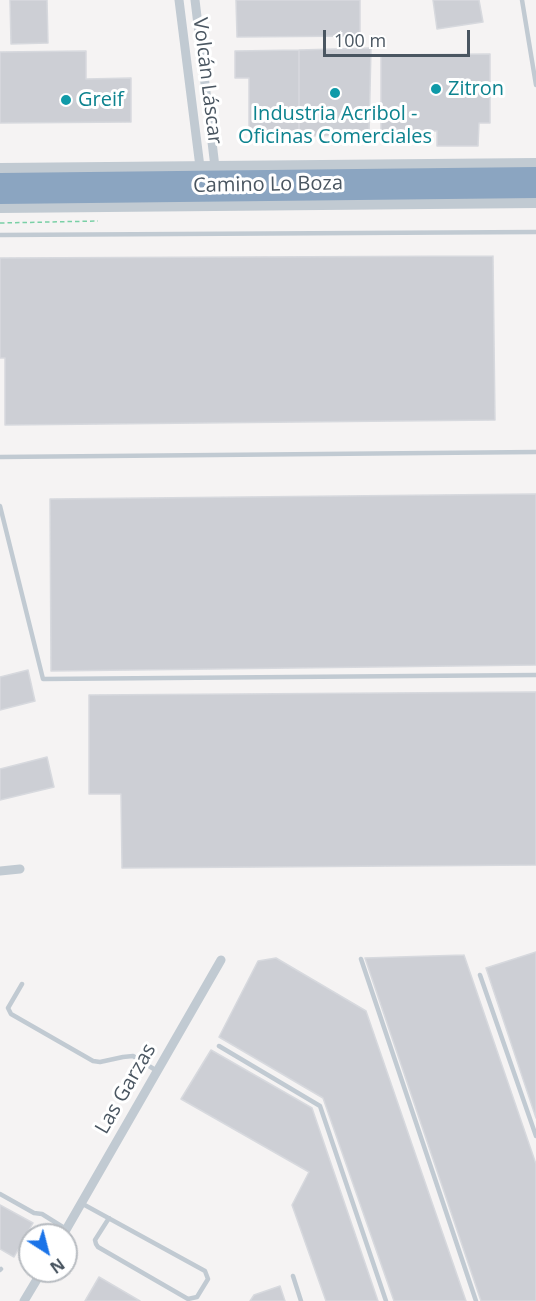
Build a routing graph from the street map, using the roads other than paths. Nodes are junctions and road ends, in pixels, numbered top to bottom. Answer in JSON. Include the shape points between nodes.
{"nodes":[{"id":1,"x":179,"y":0,"type":"edge"},
{"id":2,"x":195,"y":0,"type":"edge"},
{"id":3,"x":522,"y":0,"type":"edge"},
{"id":4,"x":536,"y":85,"type":"edge"},
{"id":5,"x":536,"y":164,"type":"edge"},
{"id":6,"x":200,"y":167,"type":"junction"},
{"id":7,"x":215,"y":167,"type":"junction"},
{"id":8,"x":0,"y":169,"type":"edge"},
{"id":9,"x":536,"y":176,"type":"edge"},
{"id":10,"x":0,"y":182,"type":"edge"},
{"id":11,"x":536,"y":189,"type":"edge"},
{"id":12,"x":0,"y":195,"type":"edge"},
{"id":13,"x":536,"y":202,"type":"edge"},
{"id":14,"x":0,"y":207,"type":"edge"},
{"id":15,"x":536,"y":232,"type":"edge"},
{"id":16,"x":0,"y":235,"type":"edge"},
{"id":17,"x":536,"y":452,"type":"edge"},
{"id":18,"x":0,"y":457,"type":"edge"},
{"id":19,"x":0,"y":506,"type":"edge"},
{"id":20,"x":536,"y":675,"type":"edge"},
{"id":21,"x":20,"y":869,"type":"dead end"},
{"id":22,"x":0,"y":872,"type":"edge"},
{"id":23,"x":361,"y":959,"type":"dead end"},
{"id":24,"x":221,"y":960,"type":"dead end"},
{"id":25,"x":480,"y":975,"type":"dead end"},
{"id":26,"x":22,"y":984,"type":"dead end"},
{"id":27,"x":219,"y":1046,"type":"dead end"},
{"id":28,"x":157,"y":1071,"type":"junction"},
{"id":29,"x":536,"y":1136,"type":"edge"},
{"id":30,"x":0,"y":1194,"type":"edge"},
{"id":31,"x":81,"y":1202,"type":"junction"},
{"id":32,"x":108,"y":1218,"type":"junction"},
{"id":33,"x":53,"y":1223,"type":"edge"},
{"id":34,"x":69,"y":1223,"type":"edge"},
{"id":35,"x":293,"y":1276,"type":"dead end"},
{"id":36,"x":35,"y":1283,"type":"edge"},
{"id":37,"x":24,"y":1301,"type":"edge"},
{"id":38,"x":301,"y":1301,"type":"edge"},
{"id":39,"x":386,"y":1301,"type":"edge"},
{"id":40,"x":476,"y":1301,"type":"edge"}],
"edges":[{"from":1,"to":6,"type":"street","name":"Volcán Láscar"},
{"from":2,"to":7,"type":"street","name":"Volcán Láscar"},
{"from":3,"to":4,"type":"lane"},
{"from":5,"to":7,"type":"street","name":"Camino Lo Boza"},
{"from":6,"to":7,"type":"street","name":"Camino Lo Boza"},
{"from":6,"to":8,"type":"street","name":"Camino Lo Boza"},
{"from":9,"to":10,"type":"highway"},
{"from":11,"to":12,"type":"highway"},
{"from":13,"to":14,"type":"street","name":"Camino Lo Boza"},
{"from":15,"to":16,"type":"lane"},
{"from":17,"to":18,"type":"lane"},
{"from":19,"to":20,"type":"lane","via":[[43,679]]},
{"from":21,"to":22,"type":"street"},
{"from":23,"to":40,"type":"lane"},
{"from":24,"to":28,"type":"street","name":"Las Garzas"},
{"from":25,"to":29,"type":"lane"},
{"from":26,"to":28,"type":"lane","via":[[8,1008],[11,1014],[93,1061],[133,1056]]},
{"from":27,"to":39,"type":"lane","via":[[320,1106]]},
{"from":28,"to":31,"type":"street","name":"Las Garzas"},
{"from":30,"to":33,"type":"lane"},
{"from":31,"to":32,"type":"lane"},
{"from":31,"to":34,"type":"street","name":"Las Garzas"},
{"from":32,"to":32,"type":"lane","via":[[95,1240],[98,1247],[188,1299],[197,1297],[208,1279],[205,1271]]},
{"from":35,"to":38,"type":"lane"},
{"from":36,"to":37,"type":"street"}]}
